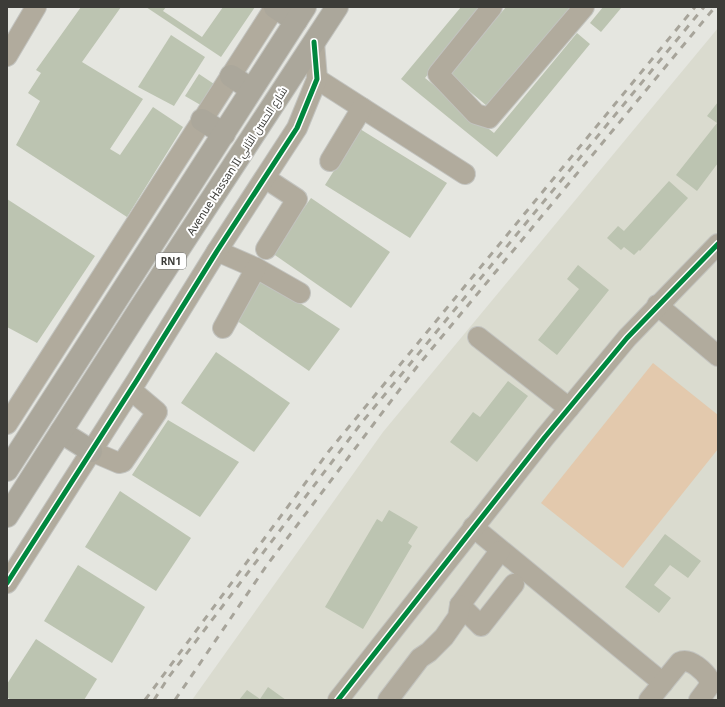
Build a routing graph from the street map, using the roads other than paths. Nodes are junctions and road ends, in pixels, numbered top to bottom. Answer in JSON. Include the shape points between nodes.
{"nodes":[{"id":1,"x":36,"y":7,"type":"edge"},
{"id":2,"x":275,"y":7,"type":"edge"},
{"id":3,"x":337,"y":7,"type":"edge"},
{"id":4,"x":492,"y":7,"type":"edge"},
{"id":5,"x":584,"y":7,"type":"edge"},
{"id":6,"x":300,"y":14,"type":"edge"},
{"id":7,"x":314,"y":42,"type":"junction"},
{"id":8,"x":7,"y":56,"type":"edge"},
{"id":9,"x":231,"y":76,"type":"junction"},
{"id":10,"x":317,"y":79,"type":"junction"},
{"id":11,"x":251,"y":89,"type":"junction"},
{"id":12,"x":362,"y":108,"type":"junction"},
{"id":13,"x":202,"y":120,"type":"junction"},
{"id":14,"x":224,"y":134,"type":"junction"},
{"id":15,"x":330,"y":161,"type":"dead end"},
{"id":16,"x":465,"y":174,"type":"dead end"},
{"id":17,"x":265,"y":178,"type":"junction"},
{"id":18,"x":718,"y":244,"type":"edge"},
{"id":19,"x":266,"y":249,"type":"dead end"},
{"id":20,"x":217,"y":250,"type":"junction"},
{"id":21,"x":256,"y":268,"type":"junction"},
{"id":22,"x":300,"y":293,"type":"dead end"},
{"id":23,"x":657,"y":305,"type":"junction"},
{"id":24,"x":223,"y":328,"type":"dead end"},
{"id":25,"x":478,"y":337,"type":"dead end"},
{"id":26,"x":718,"y":356,"type":"edge"},
{"id":27,"x":131,"y":390,"type":"junction"},
{"id":28,"x":569,"y":408,"type":"junction"},
{"id":29,"x":7,"y":424,"type":"edge"},
{"id":30,"x":61,"y":432,"type":"junction"},
{"id":31,"x":91,"y":451,"type":"junction"},
{"id":32,"x":7,"y":470,"type":"edge"},
{"id":33,"x":7,"y":516,"type":"edge"},
{"id":34,"x":473,"y":528,"type":"junction"},
{"id":35,"x":500,"y":551,"type":"junction"},
{"id":36,"x":7,"y":583,"type":"edge"},
{"id":37,"x":514,"y":584,"type":"dead end"},
{"id":38,"x":460,"y":605,"type":"junction"},
{"id":39,"x":663,"y":683,"type":"junction"},
{"id":40,"x":338,"y":700,"type":"edge"},
{"id":41,"x":388,"y":700,"type":"edge"},
{"id":42,"x":649,"y":700,"type":"edge"},
{"id":43,"x":699,"y":700,"type":"edge"}],
"edges":[{"from":1,"to":8,"type":"street"},
{"from":2,"to":6,"type":"main road"},
{"from":2,"to":9,"type":"street"},
{"from":3,"to":7,"type":"main road","name":"Avenue Hassan II شارع الحسن الثاني","number":"RN1"},
{"from":4,"to":5,"type":"street","via":[[438,74],[476,114],[489,118]]},
{"from":6,"to":11,"type":"main road","number":"RN1"},
{"from":7,"to":10,"type":"street"},
{"from":7,"to":30,"type":"main road","name":"Avenue Hassan II شارع الحسن الثاني","number":"RN1"},
{"from":9,"to":11,"type":"main road"},
{"from":9,"to":13,"type":"street"},
{"from":10,"to":12,"type":"street"},
{"from":10,"to":17,"type":"street","via":[[297,128]]},
{"from":11,"to":14,"type":"main road","number":"RN1"},
{"from":12,"to":15,"type":"street"},
{"from":12,"to":16,"type":"street"},
{"from":13,"to":14,"type":"main road"},
{"from":13,"to":29,"type":"street"},
{"from":14,"to":32,"type":"main road","number":"RN1"},
{"from":17,"to":19,"type":"street","via":[[297,199]]},
{"from":17,"to":20,"type":"street"},
{"from":18,"to":23,"type":"street"},
{"from":20,"to":21,"type":"street"},
{"from":20,"to":27,"type":"street"},
{"from":21,"to":22,"type":"street"},
{"from":21,"to":24,"type":"street"},
{"from":23,"to":26,"type":"street"},
{"from":23,"to":28,"type":"street"},
{"from":25,"to":28,"type":"street"},
{"from":27,"to":31,"type":"street"},
{"from":27,"to":31,"type":"street","via":[[157,412],[123,462],[119,463]]},
{"from":28,"to":34,"type":"street"},
{"from":30,"to":31,"type":"main road"},
{"from":30,"to":33,"type":"main road","name":"Avenue Hassan II شارع الحسن الثاني","number":"RN1"},
{"from":31,"to":36,"type":"street"},
{"from":34,"to":35,"type":"street"},
{"from":34,"to":40,"type":"street"},
{"from":35,"to":38,"type":"street"},
{"from":35,"to":39,"type":"street"},
{"from":37,"to":38,"type":"street","via":[[481,626]]},
{"from":38,"to":41,"type":"street","via":[[458,617],[444,637],[420,658]]},
{"from":39,"to":42,"type":"street"},
{"from":39,"to":43,"type":"street","via":[[680,662],[689,661],[710,680],[708,688]]}]}
